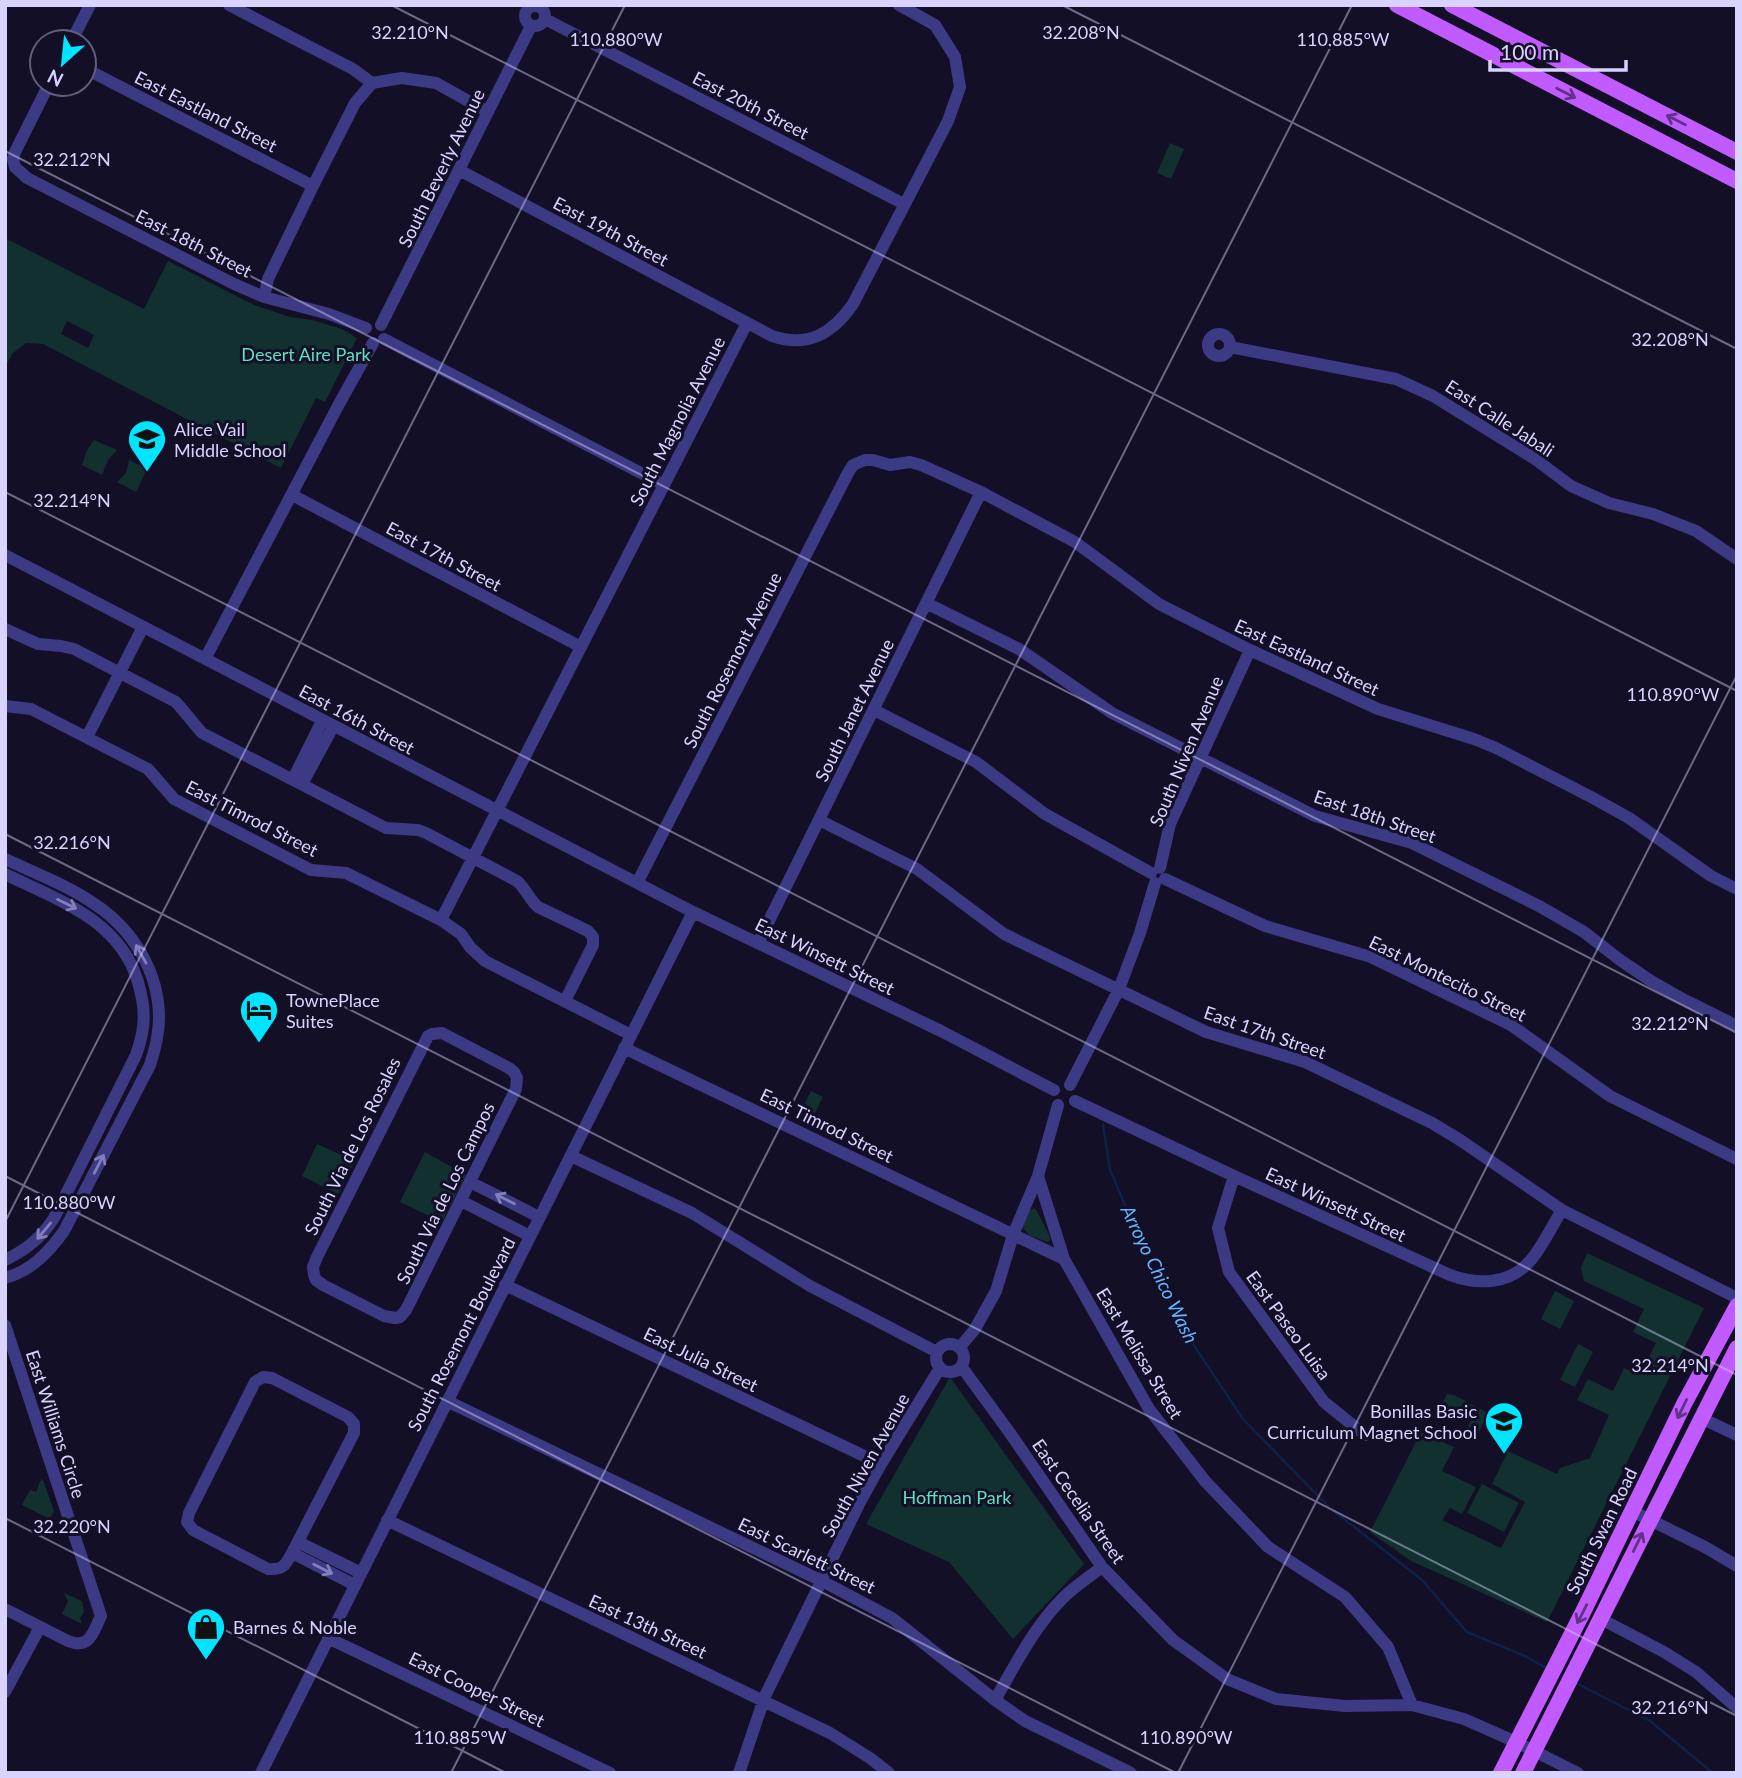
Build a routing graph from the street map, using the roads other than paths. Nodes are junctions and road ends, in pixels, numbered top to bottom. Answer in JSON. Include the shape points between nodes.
{"nodes":[{"id":1,"x":90,"y":5,"type":"edge"},
{"id":2,"x":229,"y":5,"type":"edge"},
{"id":3,"x":899,"y":5,"type":"edge"},
{"id":4,"x":1397,"y":5,"type":"edge"},
{"id":5,"x":1451,"y":5,"type":"edge"},
{"id":6,"x":522,"y":8,"type":"edge"},
{"id":7,"x":542,"y":10,"type":"edge"},
{"id":8,"x":1488,"y":24,"type":"junction"},
{"id":9,"x":531,"y":26,"type":"junction"},
{"id":10,"x":78,"y":28,"type":"edge"},
{"id":11,"x":1476,"y":46,"type":"junction"},
{"id":12,"x":98,"y":75,"type":"edge"},
{"id":13,"x":372,"y":83,"type":"junction"},
{"id":14,"x":42,"y":98,"type":"edge"},
{"id":15,"x":488,"y":112,"type":"junction"},
{"id":16,"x":1737,"y":152,"type":"edge"},
{"id":17,"x":10,"y":169,"type":"edge"},
{"id":18,"x":459,"y":170,"type":"junction"},
{"id":19,"x":1737,"y":181,"type":"edge"},
{"id":20,"x":313,"y":187,"type":"junction"},
{"id":21,"x":904,"y":204,"type":"junction"},
{"id":22,"x":264,"y":297,"type":"junction"},
{"id":23,"x":747,"y":323,"type":"junction"},
{"id":24,"x":382,"y":325,"type":"junction"},
{"id":25,"x":366,"y":328,"type":"junction"},
{"id":26,"x":378,"y":341,"type":"junction"},
{"id":27,"x":1230,"y":347,"type":"dead end"},
{"id":28,"x":861,"y":457,"type":"joint"},
{"id":29,"x":664,"y":485,"type":"junction"},
{"id":30,"x":981,"y":492,"type":"junction"},
{"id":31,"x":292,"y":495,"type":"junction"},
{"id":32,"x":5,"y":555,"type":"edge"},
{"id":33,"x":1737,"y":559,"type":"edge"},
{"id":34,"x":926,"y":603,"type":"junction"},
{"id":35,"x":143,"y":627,"type":"junction"},
{"id":36,"x":5,"y":629,"type":"edge"},
{"id":37,"x":581,"y":647,"type":"junction"},
{"id":38,"x":1250,"y":650,"type":"junction"},
{"id":39,"x":205,"y":659,"type":"junction"},
{"id":40,"x":120,"y":673,"type":"junction"},
{"id":41,"x":5,"y":706,"type":"edge"},
{"id":42,"x":874,"y":710,"type":"junction"},
{"id":43,"x":328,"y":724,"type":"junction"},
{"id":44,"x":87,"y":737,"type":"junction"},
{"id":45,"x":1199,"y":757,"type":"junction"},
{"id":46,"x":298,"y":782,"type":"junction"},
{"id":47,"x":497,"y":812,"type":"junction"},
{"id":48,"x":819,"y":820,"type":"junction"},
{"id":49,"x":474,"y":858,"type":"junction"},
{"id":50,"x":5,"y":859,"type":"edge"},
{"id":51,"x":5,"y":874,"type":"edge"},
{"id":52,"x":1157,"y":876,"type":"junction"},
{"id":53,"x":637,"y":883,"type":"junction"},
{"id":54,"x":1737,"y":889,"type":"edge"},
{"id":55,"x":693,"y":912,"type":"junction"},
{"id":56,"x":442,"y":920,"type":"junction"},
{"id":57,"x":758,"y":943,"type":"junction"},
{"id":58,"x":1119,"y":989,"type":"junction"},
{"id":59,"x":565,"y":1001,"type":"junction"},
{"id":60,"x":1737,"y":1026,"type":"edge"},
{"id":61,"x":631,"y":1035,"type":"junction"},
{"id":62,"x":624,"y":1048,"type":"junction"},
{"id":63,"x":521,"y":1077,"type":"joint"},
{"id":64,"x":1070,"y":1084,"type":"junction"},
{"id":65,"x":1054,"y":1090,"type":"junction"},
{"id":66,"x":1075,"y":1101,"type":"junction"},
{"id":67,"x":1058,"y":1105,"type":"junction"},
{"id":68,"x":571,"y":1156,"type":"junction"},
{"id":69,"x":1737,"y":1159,"type":"edge"},
{"id":70,"x":1038,"y":1176,"type":"junction"},
{"id":71,"x":1234,"y":1177,"type":"junction"},
{"id":72,"x":470,"y":1182,"type":"junction"},
{"id":73,"x":461,"y":1201,"type":"junction"},
{"id":74,"x":1562,"y":1210,"type":"junction"},
{"id":75,"x":539,"y":1217,"type":"junction"},
{"id":76,"x":1013,"y":1235,"type":"junction"},
{"id":77,"x":530,"y":1236,"type":"junction"},
{"id":78,"x":1064,"y":1259,"type":"junction"},
{"id":79,"x":5,"y":1260,"type":"edge"},
{"id":80,"x":5,"y":1278,"type":"edge"},
{"id":81,"x":505,"y":1285,"type":"junction"},
{"id":82,"x":1737,"y":1298,"type":"edge"},
{"id":83,"x":1737,"y":1306,"type":"edge"},
{"id":84,"x":396,"y":1322,"type":"joint"},
{"id":85,"x":5,"y":1325,"type":"edge"},
{"id":86,"x":960,"y":1347,"type":"junction"},
{"id":87,"x":1737,"y":1348,"type":"edge"},
{"id":88,"x":937,"y":1352,"type":"junction"},
{"id":89,"x":961,"y":1366,"type":"junction"},
{"id":90,"x":940,"y":1368,"type":"junction"},
{"id":91,"x":447,"y":1401,"type":"junction"},
{"id":92,"x":1701,"y":1418,"type":"junction"},
{"id":93,"x":1365,"y":1435,"type":"dead end"},
{"id":94,"x":1737,"y":1435,"type":"edge"},
{"id":95,"x":881,"y":1464,"type":"junction"},
{"id":96,"x":1632,"y":1511,"type":"junction"},
{"id":97,"x":387,"y":1520,"type":"junction"},
{"id":98,"x":1649,"y":1520,"type":"junction"},
{"id":99,"x":295,"y":1548,"type":"junction"},
{"id":100,"x":1737,"y":1566,"type":"edge"},
{"id":101,"x":1102,"y":1567,"type":"junction"},
{"id":102,"x":358,"y":1579,"type":"junction"},
{"id":103,"x":822,"y":1581,"type":"junction"},
{"id":104,"x":5,"y":1609,"type":"edge"},
{"id":105,"x":1601,"y":1619,"type":"junction"},
{"id":106,"x":40,"y":1627,"type":"junction"},
{"id":107,"x":328,"y":1638,"type":"junction"},
{"id":108,"x":5,"y":1692,"type":"edge"},
{"id":109,"x":995,"y":1700,"type":"junction"},
{"id":110,"x":763,"y":1701,"type":"junction"},
{"id":111,"x":1412,"y":1705,"type":"junction"},
{"id":112,"x":1737,"y":1708,"type":"edge"},
{"id":113,"x":1516,"y":1742,"type":"junction"},
{"id":114,"x":1534,"y":1751,"type":"junction"},
{"id":115,"x":261,"y":1773,"type":"edge"},
{"id":116,"x":610,"y":1773,"type":"edge"},
{"id":117,"x":739,"y":1773,"type":"edge"},
{"id":118,"x":889,"y":1773,"type":"edge"},
{"id":119,"x":1131,"y":1773,"type":"edge"},
{"id":120,"x":1501,"y":1773,"type":"edge"},
{"id":121,"x":1523,"y":1773,"type":"edge"},
{"id":122,"x":1578,"y":1773,"type":"edge"}],
"edges":[{"from":1,"to":10,"type":"street"},
{"from":2,"to":13,"type":"street"},
{"from":3,"to":21,"type":"street","name":"South Magnolia Avenue","via":[[935,25],[956,57],[960,87],[948,121]]},
{"from":4,"to":11,"type":"main road"},
{"from":5,"to":8,"type":"main road"},
{"from":6,"to":7,"type":"street"},
{"from":6,"to":9,"type":"street"},
{"from":7,"to":9,"type":"street","via":[[539,26]]},
{"from":7,"to":21,"type":"street","name":"East 20th Street"},
{"from":8,"to":11,"type":"main road"},
{"from":16,"to":8,"type":"main road","one_way":true},
{"from":9,"to":15,"type":"street","name":"South Beverly Avenue"},
{"from":11,"to":19,"type":"main road","one_way":true},
{"from":12,"to":20,"type":"street","name":"East Eastland Street"},
{"from":13,"to":15,"type":"street","via":[[402,78],[436,83]]},
{"from":13,"to":20,"type":"street","via":[[355,103]]},
{"from":14,"to":17,"type":"street"},
{"from":15,"to":18,"type":"street","name":"South Beverly Avenue"},
{"from":17,"to":22,"type":"street","name":"East 18th Street"},
{"from":18,"to":23,"type":"street","name":"East 19th Street"},
{"from":18,"to":24,"type":"street","name":"South Beverly Avenue"},
{"from":20,"to":22,"type":"street","via":[[268,279]]},
{"from":21,"to":23,"type":"street","name":"South Magnolia Avenue","via":[[853,304],[828,331],[795,342]]},
{"from":22,"to":25,"type":"street","name":"East 18th Street"},
{"from":23,"to":29,"type":"street","name":"South Magnolia Avenue"},
{"from":24,"to":25,"type":"street","via":[[373,323]]},
{"from":24,"to":26,"type":"street","via":[[386,332]]},
{"from":25,"to":26,"type":"street","via":[[366,336]]},
{"from":26,"to":29,"type":"street"},
{"from":26,"to":31,"type":"street","via":[[338,404]]},
{"from":27,"to":33,"type":"street","name":"East Calle Jabali","via":[[1396,379],[1433,396],[1571,486],[1696,531]]},
{"from":28,"to":30,"type":"street","name":"East Eastland Street","via":[[890,465],[911,462]]},
{"from":28,"to":53,"type":"street","name":"South Rosemont Avenue","via":[[848,472]]},
{"from":29,"to":37,"type":"street","name":"South Magnolia Avenue"},
{"from":30,"to":34,"type":"street","name":"South Janet Avenue"},
{"from":30,"to":38,"type":"street","name":"East Eastland Street","via":[[1075,542],[1159,604]]},
{"from":31,"to":37,"type":"street","name":"East 17th Street"},
{"from":31,"to":39,"type":"street"},
{"from":32,"to":35,"type":"street","name":"East 16th Street"},
{"from":34,"to":42,"type":"street","name":"South Janet Avenue"},
{"from":34,"to":45,"type":"street","name":"East 18th Street","via":[[1018,649],[1112,713]]},
{"from":35,"to":39,"type":"street","name":"East 16th Street"},
{"from":35,"to":40,"type":"street"},
{"from":36,"to":40,"type":"street","via":[[38,644],[74,649]]},
{"from":37,"to":47,"type":"street","name":"South Magnolia Avenue"},
{"from":38,"to":45,"type":"street","name":"South Niven Avenue"},
{"from":38,"to":54,"type":"street","name":"East Eastland Street","via":[[1378,709],[1496,748],[1629,818]]},
{"from":39,"to":43,"type":"street","name":"East 16th Street"},
{"from":40,"to":44,"type":"street"},
{"from":40,"to":46,"type":"street","via":[[176,702],[202,733]]},
{"from":41,"to":44,"type":"street","name":"East Timrod Street","via":[[31,709]]},
{"from":42,"to":48,"type":"street","name":"South Janet Avenue"},
{"from":42,"to":52,"type":"street","name":"East Montecito Street","via":[[976,762],[1045,814]]},
{"from":43,"to":46,"type":"street"},
{"from":43,"to":47,"type":"street","name":"East 16th Street"},
{"from":44,"to":56,"type":"street","name":"East Timrod Street","via":[[148,769],[174,799],[311,870],[346,873]]},
{"from":45,"to":52,"type":"street","name":"South Niven Avenue","via":[[1170,824]]},
{"from":45,"to":60,"type":"street","name":"East 18th Street","via":[[1315,816],[1412,843],[1539,906],[1651,981]]},
{"from":46,"to":49,"type":"street","via":[[386,828],[418,830]]},
{"from":47,"to":49,"type":"street","name":"South Magnolia Avenue"},
{"from":47,"to":53,"type":"street","name":"East 16th Street"},
{"from":48,"to":57,"type":"street","name":"South Janet Avenue"},
{"from":48,"to":58,"type":"street","name":"East 17th Street","via":[[917,869],[1004,934]]},
{"from":49,"to":56,"type":"street","name":"South Magnolia Avenue"},
{"from":49,"to":59,"type":"street","via":[[517,881],[532,902],[593,937]]},
{"from":80,"to":50,"type":"street","one_way":true,"via":[[38,1261],[64,1231],[150,1065],[159,1019],[152,978],[126,931],[85,897]]},
{"from":51,"to":79,"type":"street","one_way":true,"via":[[106,929],[130,960],[145,1015],[136,1055],[54,1218],[34,1243]]},
{"from":52,"to":58,"type":"street","name":"South Niven Avenue"},
{"from":52,"to":69,"type":"street","name":"East Montecito Street","via":[[1265,926],[1371,957],[1511,1025],[1610,1096]]},
{"from":53,"to":55,"type":"street","name":"East 16th Street"},
{"from":55,"to":57,"type":"street","name":"East Winsett Street"},
{"from":55,"to":61,"type":"street","name":"South Rosemont Boulevard"},
{"from":56,"to":59,"type":"street","name":"East Timrod Street","via":[[485,961]]},
{"from":57,"to":65,"type":"street","name":"East Winsett Street"},
{"from":58,"to":64,"type":"street","name":"South Niven Avenue"},
{"from":58,"to":74,"type":"street","name":"East 17th Street","via":[[1206,1032],[1306,1062],[1432,1123]]},
{"from":59,"to":61,"type":"street","name":"East Timrod Street"},
{"from":61,"to":62,"type":"street","name":"South Rosemont Boulevard"},
{"from":62,"to":68,"type":"street","name":"South Rosemont Boulevard"},
{"from":62,"to":76,"type":"street","name":"East Timrod Street"},
{"from":63,"to":72,"type":"street","name":"South Via de Los Campos"},
{"from":63,"to":84,"type":"street","name":"South Via de Los Rosales","via":[[442,1033],[430,1032],[424,1041],[309,1276]]},
{"from":64,"to":65,"type":"street","via":[[1060,1084]]},
{"from":64,"to":66,"type":"street"},
{"from":65,"to":67,"type":"street"},
{"from":66,"to":67,"type":"street"},
{"from":66,"to":71,"type":"street","name":"East Winsett Street"},
{"from":67,"to":70,"type":"street"},
{"from":68,"to":75,"type":"street","name":"South Rosemont Boulevard"},
{"from":68,"to":88,"type":"street","via":[[692,1213],[810,1286]]},
{"from":70,"to":76,"type":"street"},
{"from":70,"to":78,"type":"street","name":"East Melissa Street"},
{"from":71,"to":74,"type":"street","name":"East Winsett Street","via":[[1469,1282],[1513,1275],[1531,1261]]},
{"from":71,"to":93,"type":"street","name":"East Paseo Luisa","via":[[1218,1228],[1229,1272],[1324,1402]]},
{"from":72,"to":73,"type":"street","name":"South Via de Los Campos"},
{"from":75,"to":72,"type":"street","one_way":true},
{"from":73,"to":77,"type":"street"},
{"from":73,"to":84,"type":"street","name":"South Via de Los Campos"},
{"from":74,"to":82,"type":"street","name":"East 17th Street"},
{"from":75,"to":77,"type":"street","name":"South Rosemont Boulevard"},
{"from":76,"to":78,"type":"street"},
{"from":76,"to":86,"type":"street","via":[[996,1291]]},
{"from":77,"to":81,"type":"street","name":"South Rosemont Boulevard"},
{"from":78,"to":111,"type":"street","name":"East Melissa Street","via":[[1149,1409],[1205,1480],[1268,1547],[1345,1597],[1388,1647]]},
{"from":81,"to":91,"type":"street","name":"South Rosemont Boulevard"},
{"from":81,"to":95,"type":"street","name":"East Julia Street"},
{"from":83,"to":96,"type":"main road","name":"South Swan Road","one_way":true},
{"from":85,"to":106,"type":"street","name":"East Williams Circle","via":[[101,1616],[85,1643],[73,1643]]},
{"from":86,"to":88,"type":"street","via":[[949,1343]]},
{"from":86,"to":89,"type":"street"},
{"from":87,"to":92,"type":"main road"},
{"from":88,"to":90,"type":"street"},
{"from":89,"to":90,"type":"street","via":[[951,1372]]},
{"from":89,"to":101,"type":"street","name":"East Cecelia Street"},
{"from":90,"to":95,"type":"street","name":"South Niven Avenue"},
{"from":91,"to":97,"type":"street","name":"South Rosemont Boulevard"},
{"from":91,"to":103,"type":"street","name":"East Scarlett Street"},
{"from":92,"to":94,"type":"street"},
{"from":92,"to":98,"type":"main road"},
{"from":95,"to":103,"type":"street","name":"South Niven Avenue"},
{"from":96,"to":98,"type":"street"},
{"from":96,"to":113,"type":"main road","name":"South Swan Road","one_way":true},
{"from":97,"to":102,"type":"street","name":"South Rosemont Boulevard"},
{"from":97,"to":110,"type":"street","name":"East 13th Street"},
{"from":98,"to":100,"type":"street"},
{"from":105,"to":98,"type":"main road","one_way":true},
{"from":99,"to":99,"type":"street","via":[[354,1433],[354,1424],[263,1377],[256,1382],[187,1522],[193,1530],[268,1569],[286,1565]]},
{"from":99,"to":102,"type":"street"},
{"from":101,"to":109,"type":"street","via":[[1063,1597],[1031,1638]]},
{"from":101,"to":111,"type":"street","name":"East Cecelia Street","via":[[1173,1640],[1227,1679],[1276,1699],[1345,1706]]},
{"from":102,"to":107,"type":"street","name":"South Rosemont Boulevard"},
{"from":103,"to":109,"type":"street","name":"East Scarlett Street","via":[[892,1618]]},
{"from":103,"to":110,"type":"street","name":"South Niven Avenue"},
{"from":104,"to":106,"type":"street","name":"East Williams Circle"},
{"from":105,"to":112,"type":"street","via":[[1696,1672]]},
{"from":105,"to":114,"type":"main road"},
{"from":106,"to":108,"type":"street"},
{"from":107,"to":115,"type":"street","name":"South Rosemont Boulevard"},
{"from":107,"to":116,"type":"street","name":"East Cooper Street"},
{"from":109,"to":119,"type":"street","name":"East Scarlett Street","via":[[1025,1721]]},
{"from":110,"to":117,"type":"street","name":"South Niven Avenue"},
{"from":110,"to":118,"type":"street","name":"East 13th Street","via":[[830,1733]]},
{"from":111,"to":113,"type":"street","name":"East Cecelia Street","via":[[1464,1719]]},
{"from":113,"to":114,"type":"street","name":"East Cecelia Street"},
{"from":113,"to":120,"type":"main road","name":"South Swan Road"},
{"from":114,"to":121,"type":"main road"},
{"from":114,"to":122,"type":"street"}]}
